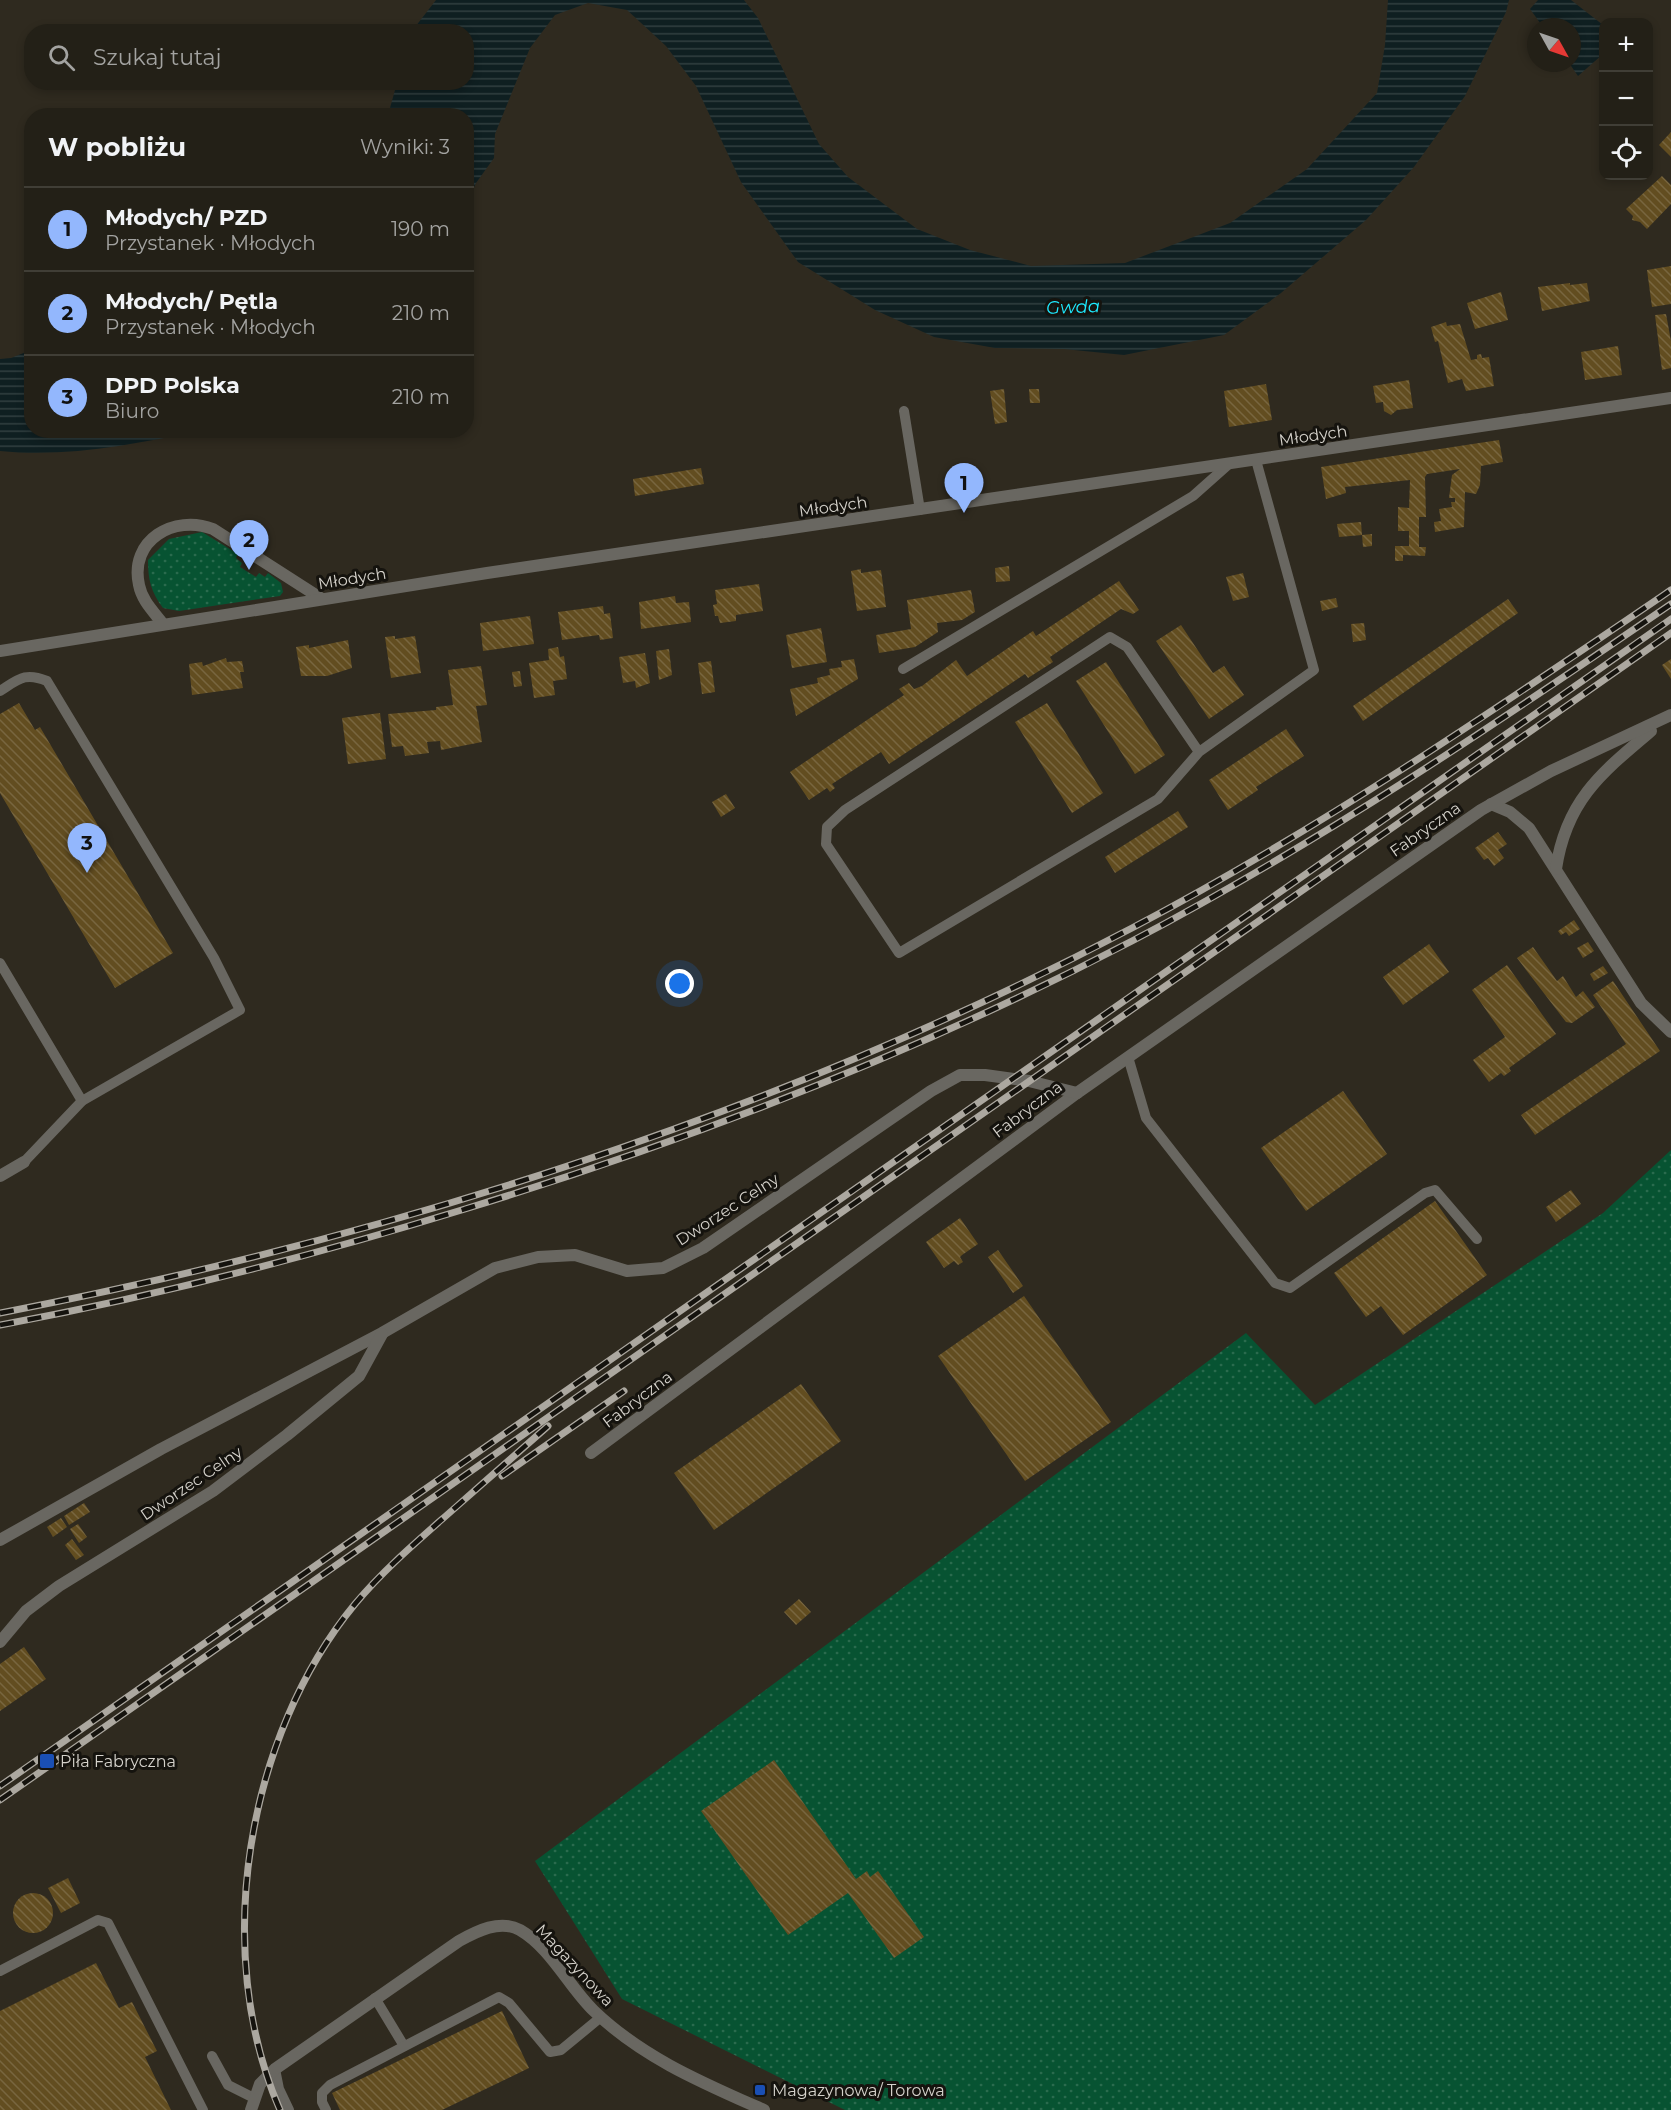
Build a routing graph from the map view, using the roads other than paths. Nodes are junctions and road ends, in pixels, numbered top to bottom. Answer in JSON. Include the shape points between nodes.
{"nodes":[{"id":1,"x":1671,"y":398,"type":"edge"},
{"id":2,"x":904,"y":411,"type":"dead end"},
{"id":3,"x":1256,"y":460,"type":"junction"},
{"id":4,"x":1229,"y":464,"type":"junction"},
{"id":5,"x":920,"y":510,"type":"junction"},
{"id":6,"x":322,"y":599,"type":"junction"},
{"id":7,"x":164,"y":624,"type":"junction"},
{"id":8,"x":0,"y":651,"type":"edge"},
{"id":9,"x":903,"y":669,"type":"dead end"},
{"id":10,"x":0,"y":692,"type":"edge"},
{"id":11,"x":1667,"y":718,"type":"edge"},
{"id":12,"x":1199,"y":752,"type":"junction"},
{"id":13,"x":1491,"y":804,"type":"junction"},
{"id":14,"x":1556,"y":868,"type":"junction"},
{"id":15,"x":0,"y":963,"type":"edge"},
{"id":16,"x":1671,"y":1032,"type":"edge"},
{"id":17,"x":1128,"y":1057,"type":"junction"},
{"id":18,"x":1077,"y":1093,"type":"junction"},
{"id":19,"x":82,"y":1101,"type":"junction"},
{"id":20,"x":24,"y":1162,"type":"joint"},
{"id":21,"x":0,"y":1176,"type":"edge"},
{"id":22,"x":1477,"y":1239,"type":"dead end"},
{"id":23,"x":382,"y":1333,"type":"junction"},
{"id":24,"x":591,"y":1453,"type":"dead end"},
{"id":25,"x":0,"y":1540,"type":"edge"},
{"id":26,"x":0,"y":1642,"type":"edge"},
{"id":27,"x":0,"y":1971,"type":"edge"},
{"id":28,"x":375,"y":1998,"type":"junction"},
{"id":29,"x":601,"y":2017,"type":"junction"},
{"id":30,"x":404,"y":2046,"type":"junction"},
{"id":31,"x":212,"y":2056,"type":"dead end"},
{"id":32,"x":275,"y":2069,"type":"junction"},
{"id":33,"x":253,"y":2104,"type":"edge"},
{"id":34,"x":204,"y":2110,"type":"edge"},
{"id":35,"x":289,"y":2110,"type":"edge"},
{"id":36,"x":326,"y":2110,"type":"edge"},
{"id":37,"x":764,"y":2110,"type":"edge"}],
"edges":[{"from":1,"to":3,"type":"street","name":"Młodych"},
{"from":2,"to":5,"type":"lane"},
{"from":3,"to":4,"type":"street","name":"Młodych"},
{"from":3,"to":12,"type":"lane","via":[[1314,670]]},
{"from":4,"to":5,"type":"street","name":"Młodych"},
{"from":4,"to":9,"type":"lane","via":[[1193,496]]},
{"from":5,"to":6,"type":"street","name":"Młodych"},
{"from":6,"to":7,"type":"street","name":"Młodych"},
{"from":6,"to":7,"type":"street","via":[[213,529],[179,524],[149,542],[138,570],[141,592]]},
{"from":7,"to":8,"type":"street","name":"Młodych"},
{"from":10,"to":19,"type":"lane","via":[[22,677],[33,675],[47,681],[214,958],[240,1010]]},
{"from":11,"to":13,"type":"street","name":"Fabryczna","via":[[1551,771]]},
{"from":11,"to":14,"type":"street","name":"Fabryczna","via":[[1619,758],[1581,798],[1560,840]]},
{"from":12,"to":12,"type":"lane","via":[[1127,647],[1110,637],[844,810],[827,827],[826,844],[899,953],[1158,800]]},
{"from":13,"to":14,"type":"street","via":[[1519,819]]},
{"from":13,"to":17,"type":"street","name":"Fabryczna"},
{"from":14,"to":16,"type":"street","via":[[1641,1003]]},
{"from":15,"to":19,"type":"lane"},
{"from":17,"to":18,"type":"street","name":"Fabryczna"},
{"from":17,"to":22,"type":"lane","via":[[1146,1118],[1275,1283],[1290,1288],[1425,1193],[1435,1190]]},
{"from":18,"to":23,"type":"street","name":"Dworzec Celny","via":[[1013,1078],[960,1075],[703,1248],[663,1268],[627,1271],[575,1255],[538,1257],[495,1268]]},
{"from":18,"to":24,"type":"street","name":"Fabryczna"},
{"from":19,"to":20,"type":"lane"},
{"from":20,"to":21,"type":"street"},
{"from":23,"to":25,"type":"street","name":"Dworzec Celny","via":[[161,1449]]},
{"from":23,"to":26,"type":"street","name":"Dworzec Celny","via":[[359,1377],[213,1491],[59,1586],[26,1611]]},
{"from":27,"to":34,"type":"lane","via":[[98,1920],[108,1923]]},
{"from":28,"to":29,"type":"street","name":"Magazynowa","via":[[459,1941],[486,1929],[508,1926],[535,1942]]},
{"from":28,"to":30,"type":"lane"},
{"from":28,"to":32,"type":"street","name":"Magazynowa"},
{"from":29,"to":30,"type":"lane","via":[[561,2050],[550,2052],[508,2002],[499,1997]]},
{"from":29,"to":37,"type":"street","name":"Magazynowa","via":[[639,2048],[678,2072]]},
{"from":30,"to":36,"type":"lane","via":[[330,2085],[322,2092]]},
{"from":31,"to":33,"type":"lane","via":[[228,2085]]},
{"from":32,"to":33,"type":"street","name":"Magazynowa","via":[[260,2084]]},
{"from":32,"to":35,"type":"lane"}]}
